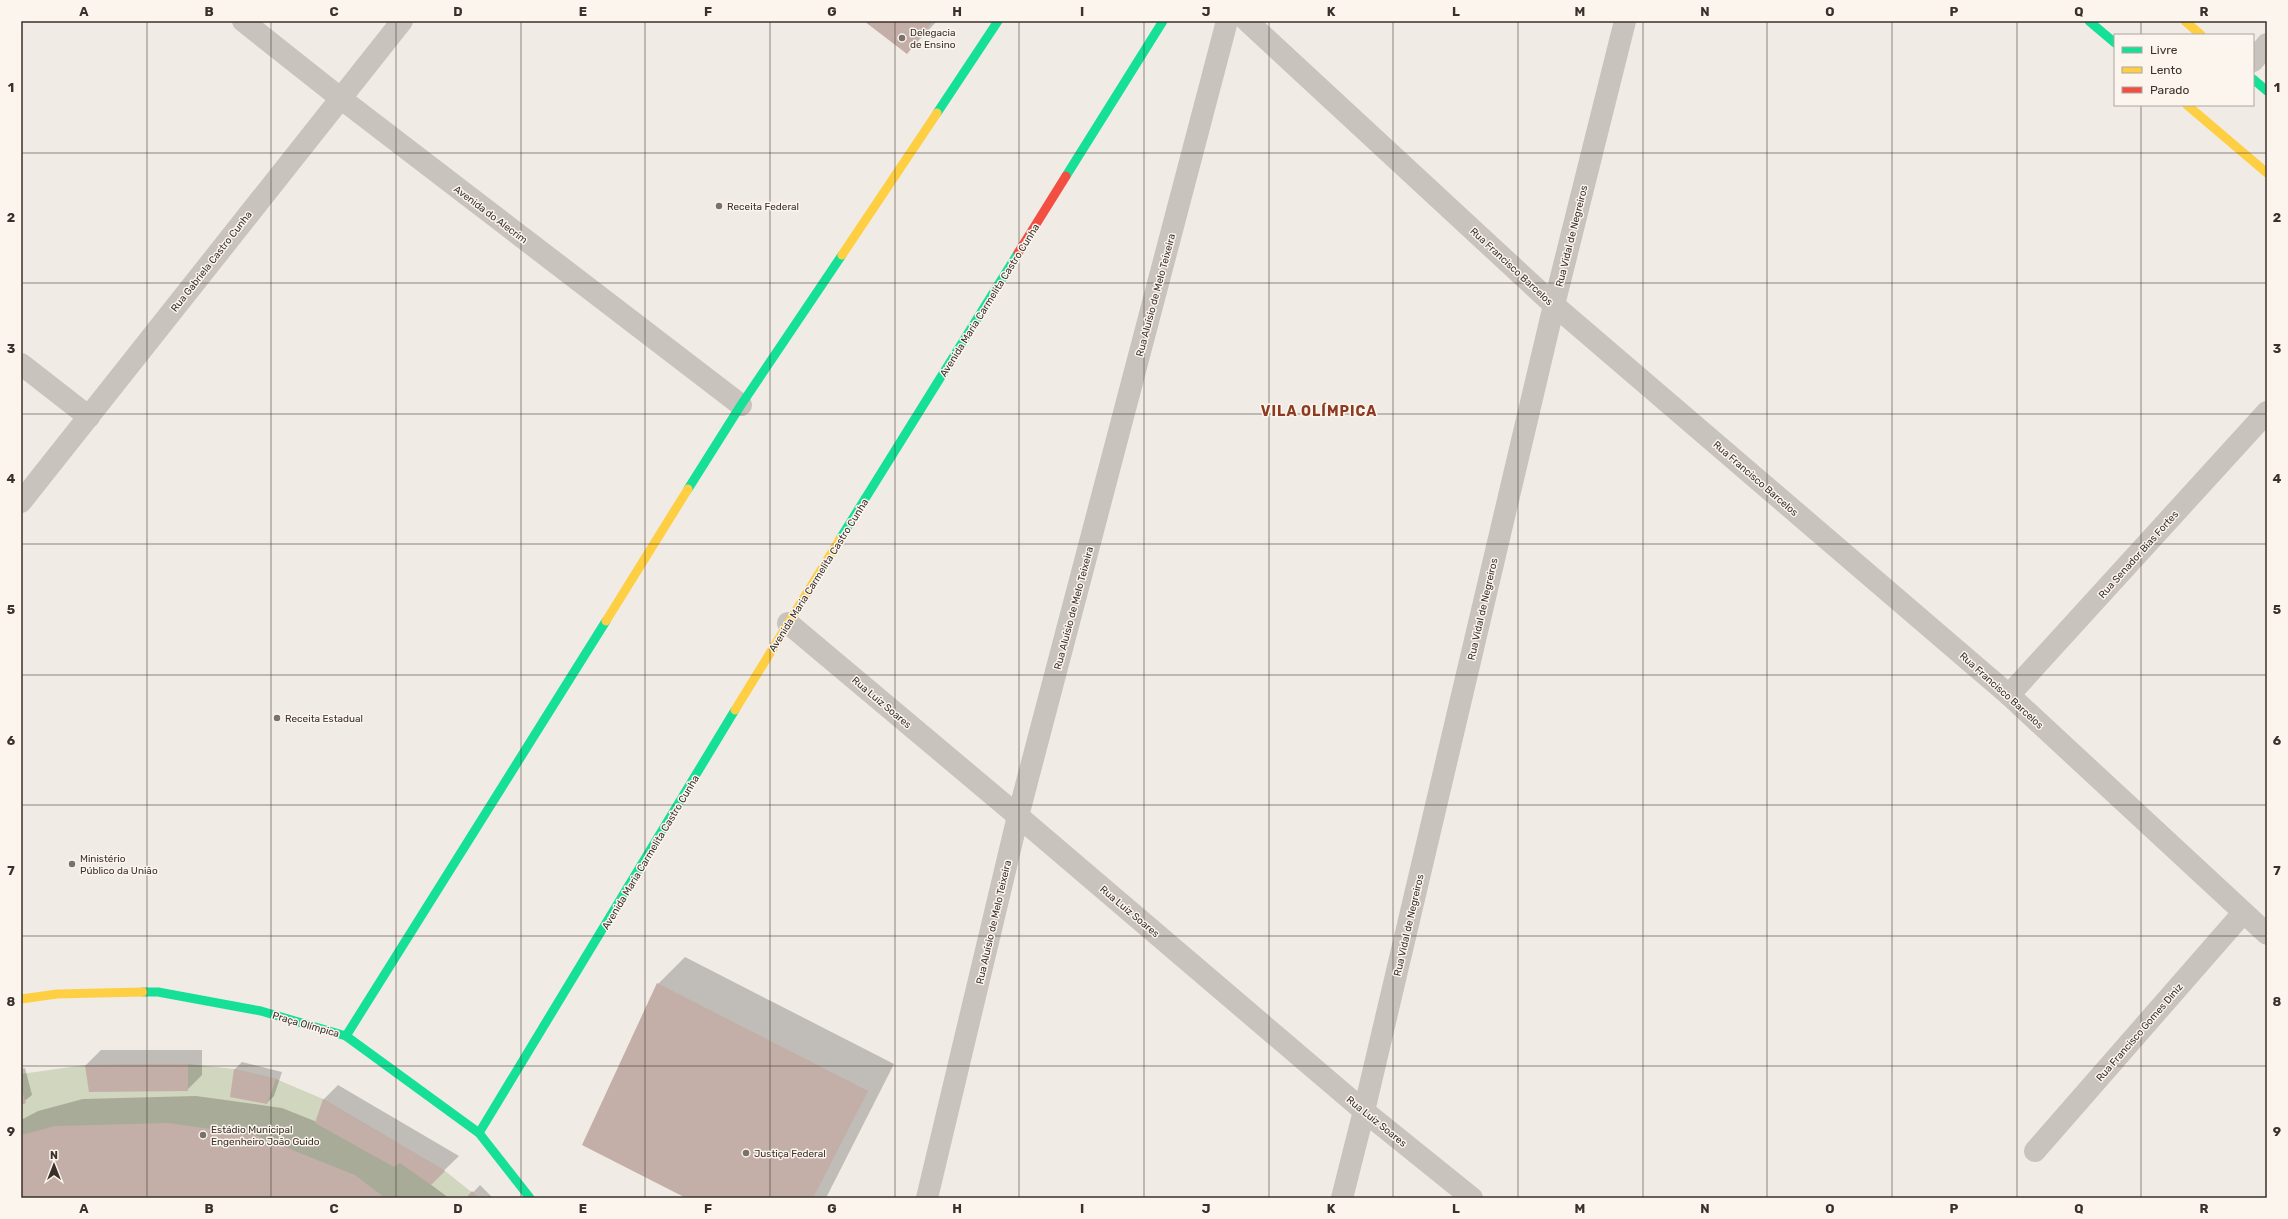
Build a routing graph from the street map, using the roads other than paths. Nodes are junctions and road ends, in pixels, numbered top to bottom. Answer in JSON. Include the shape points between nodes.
{"nodes":[{"id":1,"x":243,"y":21,"type":"edge"},
{"id":2,"x":402,"y":21,"type":"edge"},
{"id":3,"x":998,"y":21,"type":"edge"},
{"id":4,"x":1163,"y":21,"type":"edge"},
{"id":5,"x":1227,"y":21,"type":"edge"},
{"id":6,"x":1247,"y":21,"type":"edge"},
{"id":7,"x":1625,"y":21,"type":"edge"},
{"id":8,"x":2089,"y":21,"type":"edge"},
{"id":9,"x":2185,"y":21,"type":"edge"},
{"id":10,"x":2200,"y":34,"type":"edge"},
{"id":11,"x":2114,"y":42,"type":"edge"},
{"id":12,"x":2267,"y":44,"type":"edge"},
{"id":13,"x":2254,"y":60,"type":"edge"},
{"id":14,"x":2254,"y":80,"type":"edge"},
{"id":15,"x":2267,"y":91,"type":"edge"},
{"id":16,"x":339,"y":98,"type":"junction"},
{"id":17,"x":2188,"y":106,"type":"edge"},
{"id":18,"x":2267,"y":173,"type":"edge"},
{"id":19,"x":1554,"y":305,"type":"junction"},
{"id":20,"x":21,"y":364,"type":"edge"},
{"id":21,"x":741,"y":405,"type":"junction"},
{"id":22,"x":2267,"y":412,"type":"edge"},
{"id":23,"x":89,"y":417,"type":"junction"},
{"id":24,"x":21,"y":502,"type":"edge"},
{"id":25,"x":788,"y":623,"type":"junction"},
{"id":26,"x":2009,"y":695,"type":"junction"},
{"id":27,"x":1018,"y":816,"type":"junction"},
{"id":28,"x":2244,"y":913,"type":"junction"},
{"id":29,"x":2267,"y":934,"type":"edge"},
{"id":30,"x":21,"y":999,"type":"edge"},
{"id":31,"x":346,"y":1036,"type":"junction"},
{"id":32,"x":1364,"y":1111,"type":"junction"},
{"id":33,"x":480,"y":1133,"type":"junction"},
{"id":34,"x":2035,"y":1151,"type":"dead end"},
{"id":35,"x":530,"y":1198,"type":"edge"},
{"id":36,"x":927,"y":1198,"type":"edge"},
{"id":37,"x":1342,"y":1198,"type":"edge"},
{"id":38,"x":1472,"y":1198,"type":"edge"}],
"edges":[{"from":1,"to":16,"type":"street","name":"Avenida do Alecrim"},
{"from":2,"to":16,"type":"street","name":"Rua Gabriela Castro Cunha"},
{"from":3,"to":21,"type":"street"},
{"from":4,"to":25,"type":"street","name":"Avenida Maria Carmelita Castro Cunha"},
{"from":5,"to":27,"type":"street","name":"Rua Aluísio de Melo Teixeira"},
{"from":6,"to":19,"type":"street","name":"Rua Francisco Barcelos"},
{"from":7,"to":19,"type":"street","name":"Rua Vidal de Negreiros"},
{"from":8,"to":11,"type":"street"},
{"from":9,"to":10,"type":"street"},
{"from":12,"to":13,"type":"street"},
{"from":14,"to":15,"type":"street"},
{"from":16,"to":21,"type":"street","name":"Avenida do Alecrim"},
{"from":16,"to":23,"type":"street","name":"Rua Gabriela Castro Cunha"},
{"from":17,"to":18,"type":"street"},
{"from":19,"to":26,"type":"street","name":"Rua Francisco Barcelos"},
{"from":19,"to":32,"type":"street","name":"Rua Vidal de Negreiros"},
{"from":20,"to":23,"type":"street"},
{"from":21,"to":31,"type":"street"},
{"from":22,"to":26,"type":"street","name":"Rua Senador Bias Fortes"},
{"from":23,"to":24,"type":"street","name":"Rua Gabriela Castro Cunha"},
{"from":25,"to":27,"type":"street","name":"Rua Luiz Soares"},
{"from":25,"to":33,"type":"street","name":"Avenida Maria Carmelita Castro Cunha"},
{"from":26,"to":28,"type":"street","name":"Rua Francisco Barcelos"},
{"from":27,"to":32,"type":"street","name":"Rua Luiz Soares"},
{"from":27,"to":36,"type":"street","name":"Rua Aluísio de Melo Teixeira"},
{"from":28,"to":29,"type":"street","name":"Rua Francisco Barcelos"},
{"from":28,"to":34,"type":"street","name":"Rua Francisco Gomes Diniz"},
{"from":30,"to":31,"type":"street","name":"Praça Olímpica","via":[[57,994],[158,992],[261,1011]]},
{"from":31,"to":33,"type":"street","name":"Praça Olímpica"},
{"from":32,"to":37,"type":"street","name":"Rua Vidal de Negreiros"},
{"from":32,"to":38,"type":"street","name":"Rua Luiz Soares"},
{"from":33,"to":35,"type":"street","name":"Praça Olímpica"}]}
